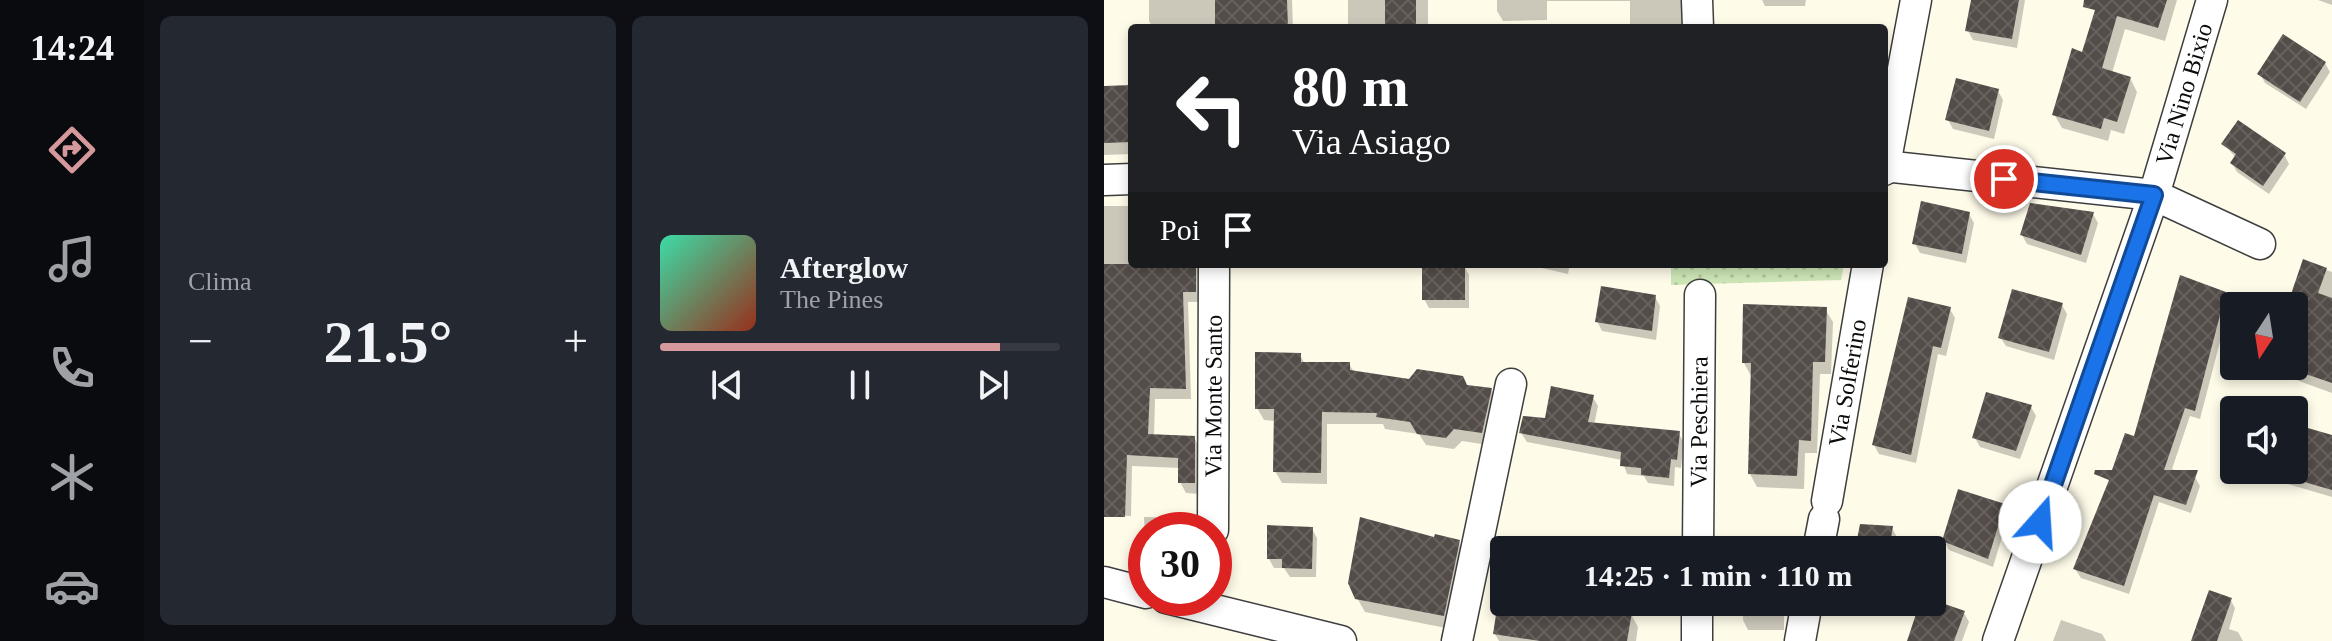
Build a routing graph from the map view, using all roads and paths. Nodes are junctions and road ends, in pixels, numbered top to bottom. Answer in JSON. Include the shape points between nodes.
{"nodes":[{"id":1,"x":1697,"y":0,"type":"edge"},
{"id":2,"x":1916,"y":0,"type":"edge"},
{"id":3,"x":2212,"y":0,"type":"edge"},
{"id":4,"x":1698,"y":24,"type":"edge"},
{"id":5,"x":1888,"y":146,"type":"edge"},
{"id":6,"x":1888,"y":167,"type":"edge"},
{"id":7,"x":1128,"y":179,"type":"edge"},
{"id":8,"x":1104,"y":180,"type":"edge"},
{"id":9,"x":2154,"y":195,"type":"junction"},
{"id":10,"x":2260,"y":244,"type":"dead end"},
{"id":11,"x":1214,"y":268,"type":"edge"},
{"id":12,"x":1867,"y":268,"type":"edge"},
{"id":13,"x":1700,"y":295,"type":"dead end"},
{"id":14,"x":1511,"y":384,"type":"dead end"},
{"id":15,"x":1213,"y":512,"type":"edge"},
{"id":16,"x":1698,"y":536,"type":"edge"},
{"id":17,"x":1820,"y":536,"type":"edge"},
{"id":18,"x":1104,"y":582,"type":"edge"},
{"id":19,"x":1128,"y":588,"type":"edge"},
{"id":20,"x":1230,"y":616,"type":"edge"},
{"id":21,"x":1697,"y":616,"type":"edge"},
{"id":22,"x":1804,"y":616,"type":"edge"},
{"id":23,"x":1253,"y":631,"type":"edge"},
{"id":24,"x":1341,"y":641,"type":"edge"},
{"id":25,"x":1457,"y":641,"type":"edge"},
{"id":26,"x":1697,"y":641,"type":"edge"},
{"id":27,"x":1800,"y":641,"type":"edge"},
{"id":28,"x":1998,"y":641,"type":"edge"}],
"edges":[{"from":1,"to":4,"type":"street"},
{"from":2,"to":5,"type":"street"},
{"from":3,"to":9,"type":"street","name":"Via Nino Bixio"},
{"from":6,"to":9,"type":"street"},
{"from":7,"to":8,"type":"street"},
{"from":9,"to":10,"type":"street"},
{"from":9,"to":28,"type":"street","name":"Via Nino Bixio"},
{"from":11,"to":15,"type":"street","name":"Via Monte Santo"},
{"from":12,"to":17,"type":"street","name":"Via Solferino"},
{"from":13,"to":16,"type":"street","name":"Via Peschiera"},
{"from":14,"to":25,"type":"street"},
{"from":18,"to":19,"type":"street"},
{"from":20,"to":23,"type":"street"},
{"from":21,"to":26,"type":"street"},
{"from":22,"to":27,"type":"street"},
{"from":23,"to":24,"type":"street"}]}
